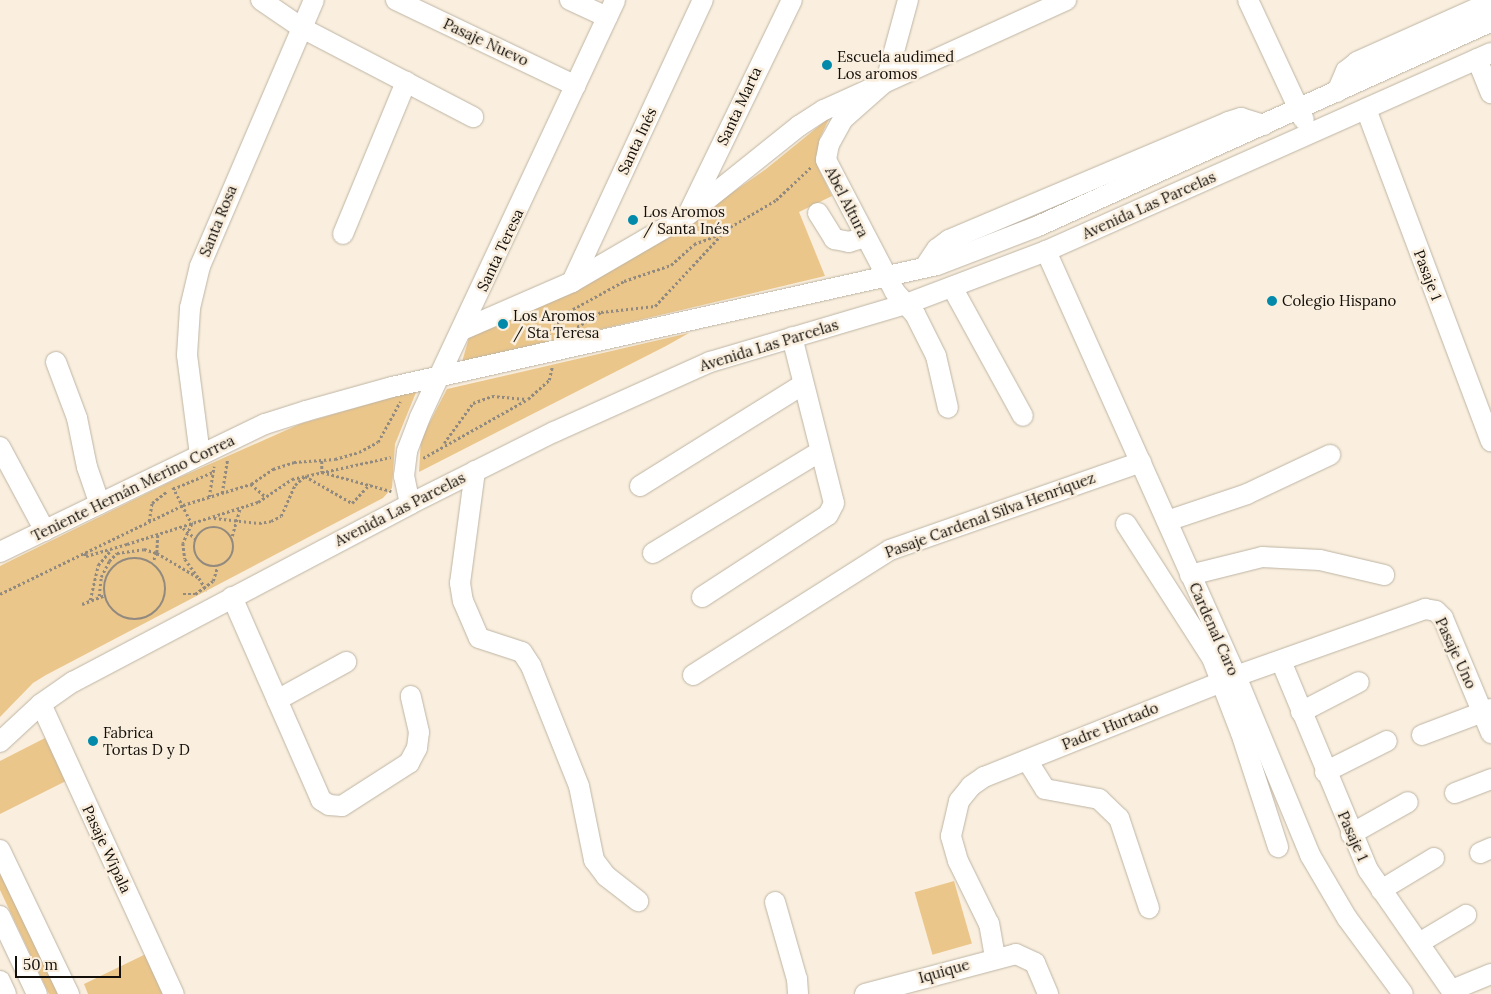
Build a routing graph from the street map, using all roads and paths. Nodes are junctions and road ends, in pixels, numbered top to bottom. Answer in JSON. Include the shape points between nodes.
{"nodes":[{"id":1,"x":261,"y":0,"type":"edge"},
{"id":2,"x":314,"y":0,"type":"edge"},
{"id":3,"x":396,"y":0,"type":"edge"},
{"id":4,"x":570,"y":0,"type":"edge"},
{"id":5,"x":703,"y":0,"type":"edge"},
{"id":6,"x":792,"y":0,"type":"edge"},
{"id":7,"x":908,"y":0,"type":"edge"},
{"id":8,"x":1066,"y":0,"type":"edge"},
{"id":9,"x":1248,"y":0,"type":"edge"},
{"id":10,"x":1491,"y":2,"type":"edge"},
{"id":11,"x":611,"y":8,"type":"edge"},
{"id":12,"x":1491,"y":22,"type":"edge"},
{"id":13,"x":302,"y":28,"type":"junction"},
{"id":14,"x":1484,"y":56,"type":"edge"},
{"id":15,"x":886,"y":81,"type":"junction"},
{"id":16,"x":406,"y":82,"type":"junction"},
{"id":17,"x":576,"y":86,"type":"junction"},
{"id":18,"x":1337,"y":92,"type":"junction"},
{"id":19,"x":1491,"y":93,"type":"edge"},
{"id":20,"x":1299,"y":109,"type":"junction"},
{"id":21,"x":1366,"y":109,"type":"junction"},
{"id":22,"x":473,"y":117,"type":"dead end"},
{"id":23,"x":1310,"y":134,"type":"junction"},
{"id":24,"x":826,"y":160,"type":"junction"},
{"id":25,"x":818,"y":213,"type":"dead end"},
{"id":26,"x":688,"y":214,"type":"junction"},
{"id":27,"x":726,"y":229,"type":"junction"},
{"id":28,"x":343,"y":234,"type":"dead end"},
{"id":29,"x":865,"y":237,"type":"junction"},
{"id":30,"x":1046,"y":251,"type":"junction"},
{"id":31,"x":887,"y":278,"type":"junction"},
{"id":32,"x":572,"y":282,"type":"junction"},
{"id":33,"x":952,"y":287,"type":"junction"},
{"id":34,"x":906,"y":304,"type":"junction"},
{"id":35,"x":464,"y":329,"type":"junction"},
{"id":36,"x":573,"y":329,"type":"dead end"},
{"id":37,"x":550,"y":331,"type":"junction"},
{"id":38,"x":792,"y":337,"type":"junction"},
{"id":39,"x":554,"y":352,"type":"junction"},
{"id":40,"x":56,"y":362,"type":"dead end"},
{"id":41,"x":542,"y":370,"type":"dead end"},
{"id":42,"x":440,"y":377,"type":"junction"},
{"id":43,"x":802,"y":385,"type":"junction"},
{"id":44,"x":406,"y":398,"type":"dead end"},
{"id":45,"x":528,"y":399,"type":"junction"},
{"id":46,"x":948,"y":408,"type":"dead end"},
{"id":47,"x":1023,"y":416,"type":"dead end"},
{"id":48,"x":265,"y":424,"type":"joint"},
{"id":49,"x":1491,"y":441,"type":"edge"},
{"id":50,"x":444,"y":444,"type":"junction"},
{"id":51,"x":0,"y":447,"type":"edge"},
{"id":52,"x":216,"y":448,"type":"junction"},
{"id":53,"x":819,"y":452,"type":"junction"},
{"id":54,"x":1330,"y":455,"type":"dead end"},
{"id":55,"x":322,"y":461,"type":"junction"},
{"id":56,"x":406,"y":462,"type":"junction"},
{"id":57,"x":1141,"y":462,"type":"junction"},
{"id":58,"x":475,"y":471,"type":"junction"},
{"id":59,"x":213,"y":472,"type":"junction"},
{"id":60,"x":322,"y":472,"type":"junction"},
{"id":61,"x":305,"y":476,"type":"junction"},
{"id":62,"x":170,"y":480,"type":"junction"},
{"id":63,"x":251,"y":484,"type":"junction"},
{"id":64,"x":370,"y":484,"type":"junction"},
{"id":65,"x":640,"y":486,"type":"dead end"},
{"id":66,"x":222,"y":493,"type":"junction"},
{"id":67,"x":209,"y":497,"type":"junction"},
{"id":68,"x":266,"y":497,"type":"junction"},
{"id":69,"x":403,"y":498,"type":"junction"},
{"id":70,"x":100,"y":504,"type":"junction"},
{"id":71,"x":184,"y":505,"type":"junction"},
{"id":72,"x":240,"y":508,"type":"junction"},
{"id":73,"x":213,"y":517,"type":"junction"},
{"id":74,"x":203,"y":520,"type":"junction"},
{"id":75,"x":149,"y":521,"type":"junction"},
{"id":76,"x":1167,"y":521,"type":"junction"},
{"id":77,"x":238,"y":522,"type":"junction"},
{"id":78,"x":192,"y":524,"type":"junction"},
{"id":79,"x":1126,"y":524,"type":"dead end"},
{"id":80,"x":183,"y":528,"type":"junction"},
{"id":81,"x":207,"y":529,"type":"junction"},
{"id":82,"x":45,"y":530,"type":"junction"},
{"id":83,"x":187,"y":534,"type":"junction"},
{"id":84,"x":158,"y":535,"type":"junction"},
{"id":85,"x":232,"y":536,"type":"junction"},
{"id":86,"x":196,"y":539,"type":"junction"},
{"id":87,"x":115,"y":548,"type":"junction"},
{"id":88,"x":0,"y":552,"type":"edge"},
{"id":89,"x":84,"y":552,"type":"junction"},
{"id":90,"x":157,"y":553,"type":"junction"},
{"id":91,"x":653,"y":553,"type":"dead end"},
{"id":92,"x":153,"y":562,"type":"junction"},
{"id":93,"x":217,"y":568,"type":"junction"},
{"id":94,"x":1190,"y":575,"type":"junction"},
{"id":95,"x":1384,"y":575,"type":"dead end"},
{"id":96,"x":199,"y":578,"type":"junction"},
{"id":97,"x":204,"y":585,"type":"junction"},
{"id":98,"x":0,"y":594,"type":"edge"},
{"id":99,"x":183,"y":594,"type":"dead end"},
{"id":100,"x":105,"y":595,"type":"junction"},
{"id":101,"x":100,"y":596,"type":"junction"},
{"id":102,"x":232,"y":597,"type":"junction"},
{"id":103,"x":702,"y":597,"type":"dead end"},
{"id":104,"x":90,"y":600,"type":"junction"},
{"id":105,"x":82,"y":604,"type":"dead end"},
{"id":106,"x":1425,"y":610,"type":"joint"},
{"id":107,"x":1281,"y":661,"type":"junction"},
{"id":108,"x":346,"y":662,"type":"dead end"},
{"id":109,"x":692,"y":675,"type":"dead end"},
{"id":110,"x":1229,"y":679,"type":"junction"},
{"id":111,"x":1360,"y":682,"type":"dead end"},
{"id":112,"x":411,"y":696,"type":"dead end"},
{"id":113,"x":277,"y":700,"type":"junction"},
{"id":114,"x":40,"y":704,"type":"junction"},
{"id":115,"x":1487,"y":711,"type":"edge"},
{"id":116,"x":1301,"y":712,"type":"junction"},
{"id":117,"x":1491,"y":733,"type":"edge"},
{"id":118,"x":1422,"y":735,"type":"dead end"},
{"id":119,"x":1387,"y":741,"type":"dead end"},
{"id":120,"x":0,"y":742,"type":"edge"},
{"id":121,"x":1027,"y":760,"type":"junction"},
{"id":122,"x":1325,"y":772,"type":"junction"},
{"id":123,"x":1491,"y":779,"type":"edge"},
{"id":124,"x":1455,"y":793,"type":"dead end"},
{"id":125,"x":1408,"y":802,"type":"dead end"},
{"id":126,"x":1351,"y":834,"type":"junction"},
{"id":127,"x":1278,"y":847,"type":"dead end"},
{"id":128,"x":0,"y":850,"type":"edge"},
{"id":129,"x":1434,"y":858,"type":"dead end"},
{"id":130,"x":1381,"y":890,"type":"junction"},
{"id":131,"x":638,"y":901,"type":"dead end"},
{"id":132,"x":775,"y":902,"type":"dead end"},
{"id":133,"x":1149,"y":908,"type":"dead end"},
{"id":134,"x":1466,"y":915,"type":"dead end"},
{"id":135,"x":0,"y":916,"type":"edge"},
{"id":136,"x":1419,"y":943,"type":"junction"},
{"id":137,"x":7,"y":952,"type":"edge"},
{"id":138,"x":994,"y":957,"type":"junction"},
{"id":139,"x":1491,"y":974,"type":"edge"},
{"id":140,"x":0,"y":981,"type":"edge"},
{"id":141,"x":1453,"y":992,"type":"edge"},
{"id":142,"x":6,"y":994,"type":"edge"},
{"id":143,"x":37,"y":994,"type":"edge"},
{"id":144,"x":68,"y":994,"type":"edge"},
{"id":145,"x":174,"y":994,"type":"edge"},
{"id":146,"x":798,"y":994,"type":"edge"},
{"id":147,"x":865,"y":994,"type":"edge"},
{"id":148,"x":1048,"y":994,"type":"edge"},
{"id":149,"x":1403,"y":994,"type":"edge"}],
"edges":[{"from":1,"to":13,"type":"street"},
{"from":2,"to":13,"type":"street","name":"Santa Rosa"},
{"from":3,"to":17,"type":"street","name":"Pasaje Nuevo"},
{"from":4,"to":11,"type":"street"},
{"from":5,"to":32,"type":"street","name":"Santa Inés"},
{"from":6,"to":26,"type":"street","name":"Santa Marta"},
{"from":7,"to":15,"type":"street"},
{"from":8,"to":15,"type":"street"},
{"from":9,"to":20,"type":"street"},
{"from":10,"to":18,"type":"street","via":[[1358,62],[1346,71]]},
{"from":11,"to":17,"type":"street","name":"Santa Teresa"},
{"from":12,"to":18,"type":"street","name":"Avenida Las Parcelas"},
{"from":13,"to":16,"type":"street"},
{"from":13,"to":52,"type":"street","name":"Santa Rosa","via":[[200,266],[190,308],[187,355]]},
{"from":14,"to":19,"type":"street"},
{"from":14,"to":21,"type":"street","name":"Avenida Las Parcelas"},
{"from":15,"to":24,"type":"street","name":"Abel Altura","via":[[843,119],[829,144]]},
{"from":15,"to":26,"type":"street","via":[[799,126]]},
{"from":16,"to":22,"type":"street"},
{"from":16,"to":28,"type":"street"},
{"from":17,"to":35,"type":"street","name":"Santa Teresa"},
{"from":18,"to":20,"type":"street","name":"Avenida Las Parcelas"},
{"from":20,"to":23,"type":"street"},
{"from":20,"to":31,"type":"street","name":"Avenida Las Parcelas","via":[[1036,227],[924,268]]},
{"from":21,"to":23,"type":"street","name":"Avenida Las Parcelas"},
{"from":21,"to":49,"type":"street","name":"Pasaje 1"},
{"from":23,"to":30,"type":"street","name":"Avenida Las Parcelas"},
{"from":24,"to":27,"type":"path","via":[[805,172],[776,200]]},
{"from":24,"to":29,"type":"street","name":"Abel Altura"},
{"from":25,"to":29,"type":"street","via":[[834,239],[849,242]]},
{"from":26,"to":32,"type":"street"},
{"from":27,"to":36,"type":"path","via":[[655,306],[601,312]]},
{"from":27,"to":37,"type":"path","via":[[694,244],[671,265],[624,280],[564,314]]},
{"from":29,"to":31,"type":"street","name":"Abel Altura"},
{"from":30,"to":33,"type":"street","name":"Avenida Las Parcelas"},
{"from":30,"to":57,"type":"street","name":"Cardenal Caro"},
{"from":31,"to":34,"type":"street","name":"Abel Altura"},
{"from":31,"to":39,"type":"street","name":"Avenida Las Parcelas"},
{"from":32,"to":35,"type":"street"},
{"from":33,"to":34,"type":"street","name":"Avenida Las Parcelas"},
{"from":33,"to":47,"type":"street"},
{"from":34,"to":38,"type":"street","name":"Avenida Las Parcelas"},
{"from":34,"to":46,"type":"street","name":"Abel Altura","via":[[916,314],[936,356]]},
{"from":35,"to":42,"type":"street","name":"Santa Teresa"},
{"from":37,"to":39,"type":"path"},
{"from":37,"to":39,"type":"path"},
{"from":38,"to":43,"type":"street"},
{"from":38,"to":58,"type":"street","name":"Avenida Las Parcelas","via":[[710,362]]},
{"from":39,"to":41,"type":"path"},
{"from":39,"to":42,"type":"street","name":"Avenida Las Parcelas"},
{"from":39,"to":45,"type":"path","via":[[549,380]]},
{"from":40,"to":70,"type":"street","via":[[77,418],[87,467]]},
{"from":42,"to":48,"type":"street","name":"Avenida Las Parcelas","via":[[357,396]]},
{"from":42,"to":56,"type":"street","name":"Santa Teresa","via":[[420,417]]},
{"from":43,"to":53,"type":"street"},
{"from":43,"to":65,"type":"street"},
{"from":44,"to":55,"type":"path","via":[[399,403],[378,442],[359,452]]},
{"from":45,"to":50,"type":"path"},
{"from":45,"to":50,"type":"path","via":[[492,396],[472,403]]},
{"from":48,"to":52,"type":"street","name":"Teniente Hernán Merino Correa"},
{"from":50,"to":56,"type":"path","via":[[426,457]]},
{"from":51,"to":82,"type":"street"},
{"from":52,"to":59,"type":"path"},
{"from":52,"to":62,"type":"street","name":"Teniente Hernán Merino Correa"},
{"from":52,"to":66,"type":"path"},
{"from":53,"to":91,"type":"street"},
{"from":53,"to":103,"type":"street","via":[[834,503],[828,515]]},
{"from":54,"to":76,"type":"street","via":[[1247,494]]},
{"from":55,"to":60,"type":"path"},
{"from":55,"to":63,"type":"path","via":[[287,464]]},
{"from":56,"to":60,"type":"path","via":[[387,456]]},
{"from":56,"to":69,"type":"street","name":"Santa Teresa"},
{"from":57,"to":76,"type":"street","name":"Cardenal Caro"},
{"from":57,"to":109,"type":"street","name":"Pasaje Cardenal Silva Henríquez","via":[[890,550]]},
{"from":58,"to":69,"type":"street","name":"Avenida Las Parcelas"},
{"from":58,"to":131,"type":"street","via":[[460,583],[463,601],[478,638],[522,652],[532,666],[579,786],[594,860],[606,876]]},
{"from":59,"to":62,"type":"path"},
{"from":59,"to":67,"type":"path"},
{"from":60,"to":61,"type":"path"},
{"from":60,"to":64,"type":"path"},
{"from":61,"to":64,"type":"path","via":[[352,503]]},
{"from":61,"to":68,"type":"path","via":[[292,479]]},
{"from":61,"to":77,"type":"path","via":[[295,485],[281,516],[259,523]]},
{"from":62,"to":70,"type":"street","name":"Teniente Hernán Merino Correa"},
{"from":62,"to":71,"type":"path"},
{"from":62,"to":75,"type":"path","via":[[152,503]]},
{"from":63,"to":66,"type":"path"},
{"from":63,"to":68,"type":"path"},
{"from":64,"to":69,"type":"path"},
{"from":66,"to":67,"type":"path"},
{"from":67,"to":71,"type":"path"},
{"from":68,"to":72,"type":"path"},
{"from":69,"to":102,"type":"street","name":"Avenida Las Parcelas"},
{"from":70,"to":82,"type":"street","name":"Teniente Hernán Merino Correa"},
{"from":71,"to":75,"type":"path"},
{"from":71,"to":78,"type":"path"},
{"from":72,"to":73,"type":"path"},
{"from":72,"to":77,"type":"path"},
{"from":73,"to":74,"type":"path"},
{"from":73,"to":77,"type":"path"},
{"from":74,"to":78,"type":"path"},
{"from":74,"to":81,"type":"path"},
{"from":75,"to":89,"type":"path"},
{"from":76,"to":94,"type":"street","name":"Cardenal Caro"},
{"from":77,"to":85,"type":"path"},
{"from":78,"to":80,"type":"path"},
{"from":78,"to":83,"type":"path"},
{"from":79,"to":110,"type":"street","via":[[1212,658]]},
{"from":80,"to":83,"type":"path"},
{"from":80,"to":84,"type":"path"},
{"from":81,"to":85,"type":"path","via":[[222,528]]},
{"from":81,"to":86,"type":"path"},
{"from":82,"to":88,"type":"street","name":"Teniente Hernán Merino Correa"},
{"from":83,"to":86,"type":"path"},
{"from":83,"to":96,"type":"path","via":[[183,543],[185,559]]},
{"from":84,"to":87,"type":"path"},
{"from":84,"to":90,"type":"path"},
{"from":85,"to":93,"type":"path","via":[[233,556]]},
{"from":86,"to":93,"type":"path","via":[[194,547],[198,560]]},
{"from":87,"to":89,"type":"path","via":[[86,556]]},
{"from":87,"to":104,"type":"path","via":[[98,565]]},
{"from":89,"to":98,"type":"path"},
{"from":90,"to":92,"type":"path"},
{"from":90,"to":96,"type":"path"},
{"from":90,"to":101,"type":"path","via":[[134,549],[117,554],[109,561],[101,577]]},
{"from":92,"to":100,"type":"path","via":[[132,557],[118,563],[107,575]]},
{"from":92,"to":100,"type":"path","via":[[163,574],[166,590],[164,600],[152,615],[143,619],[123,617],[115,612]]},
{"from":93,"to":97,"type":"path","via":[[214,581]]},
{"from":94,"to":95,"type":"street","via":[[1262,557],[1320,560]]},
{"from":94,"to":110,"type":"street","name":"Cardenal Caro"},
{"from":96,"to":97,"type":"path"},
{"from":97,"to":99,"type":"path","via":[[194,594]]},
{"from":100,"to":101,"type":"path"},
{"from":101,"to":104,"type":"path"},
{"from":102,"to":113,"type":"street"},
{"from":102,"to":114,"type":"street","name":"Avenida Las Parcelas","via":[[73,682]]},
{"from":104,"to":105,"type":"path"},
{"from":106,"to":107,"type":"street","name":"Padre Hurtado"},
{"from":106,"to":115,"type":"street","name":"Pasaje Uno","via":[[1436,611],[1444,618]]},
{"from":107,"to":110,"type":"street","name":"Padre Hurtado"},
{"from":107,"to":116,"type":"street","name":"Pasaje 1"},
{"from":108,"to":113,"type":"street"},
{"from":110,"to":121,"type":"street","name":"Padre Hurtado"},
{"from":110,"to":127,"type":"street"},
{"from":110,"to":149,"type":"street","name":"Cardenal Caro","via":[[1318,872],[1362,940]]},
{"from":111,"to":116,"type":"street"},
{"from":112,"to":113,"type":"street","via":[[419,732],[417,748],[409,763],[342,806],[321,800]]},
{"from":114,"to":120,"type":"street","name":"Avenida Las Parcelas"},
{"from":114,"to":145,"type":"street","name":"Pasaje Wipala"},
{"from":115,"to":117,"type":"street","name":"Pasaje Uno"},
{"from":115,"to":118,"type":"street"},
{"from":116,"to":122,"type":"street","name":"Pasaje 1"},
{"from":119,"to":122,"type":"street"},
{"from":121,"to":133,"type":"street","via":[[1045,789],[1099,799],[1119,818]]},
{"from":121,"to":138,"type":"street","name":"Padre Hurtado","via":[[971,786],[959,801],[952,827],[954,849],[989,924]]},
{"from":122,"to":126,"type":"street","name":"Pasaje 1"},
{"from":123,"to":124,"type":"street"},
{"from":125,"to":126,"type":"street"},
{"from":126,"to":130,"type":"street","name":"Pasaje 1"},
{"from":128,"to":144,"type":"street"},
{"from":129,"to":130,"type":"street"},
{"from":130,"to":136,"type":"street","name":"Pasaje 1"},
{"from":132,"to":146,"type":"street","via":[[797,978]]},
{"from":134,"to":136,"type":"street"},
{"from":135,"to":137,"type":"street"},
{"from":136,"to":141,"type":"street","name":"Pasaje 1"},
{"from":137,"to":143,"type":"street"},
{"from":138,"to":147,"type":"street","name":"Iquique"},
{"from":138,"to":148,"type":"street","name":"Iquique","via":[[1016,954],[1031,959]]},
{"from":139,"to":141,"type":"street"},
{"from":140,"to":142,"type":"street"}]}
